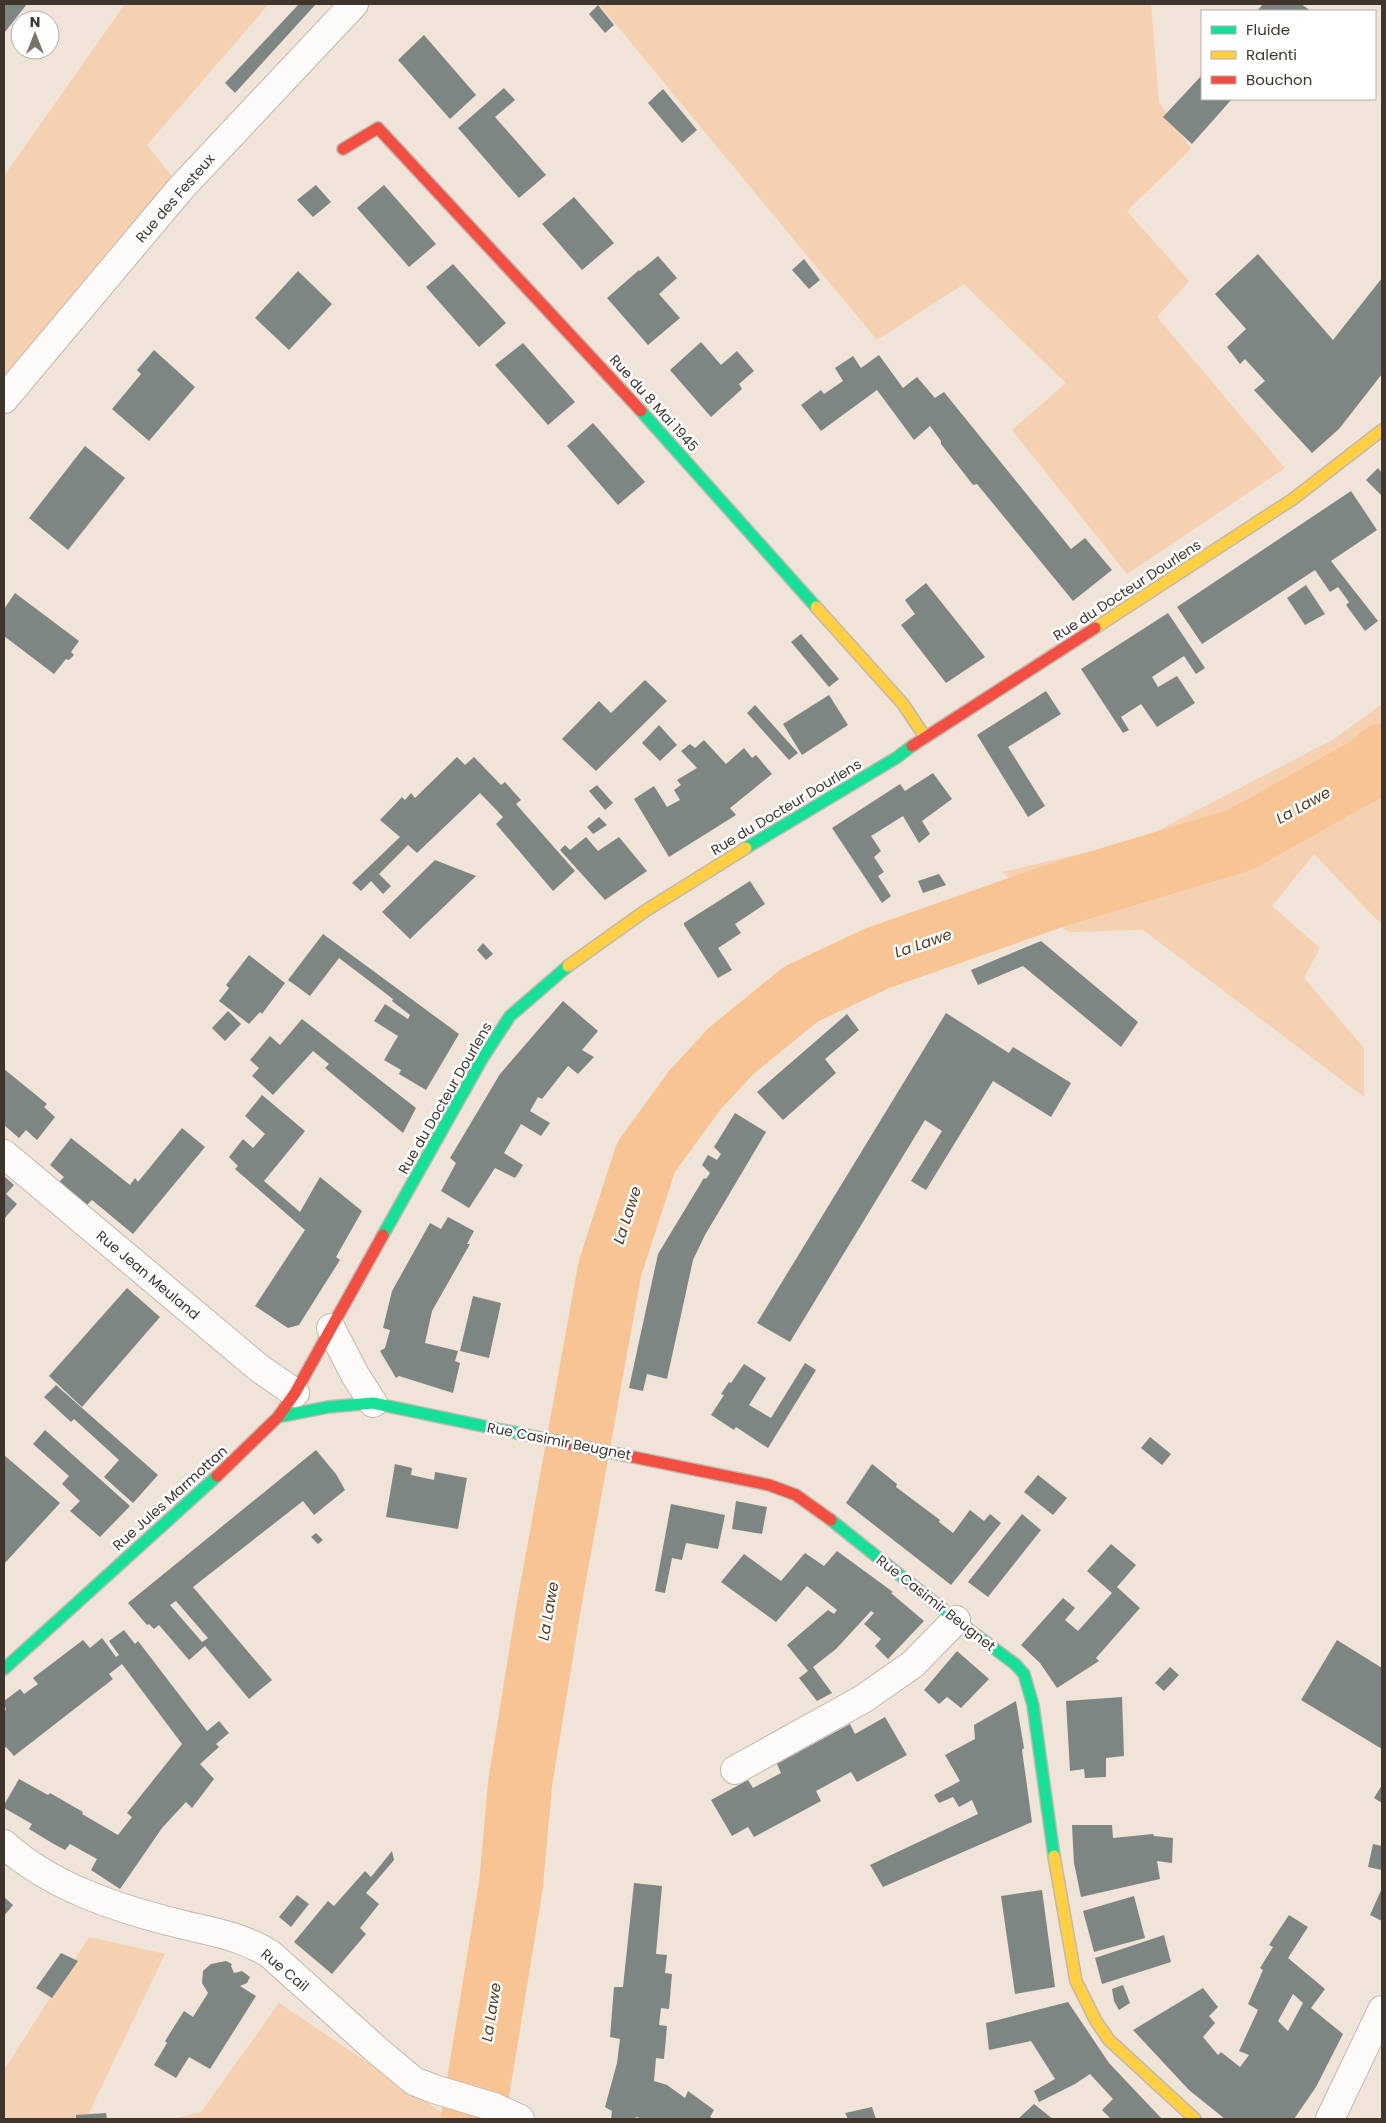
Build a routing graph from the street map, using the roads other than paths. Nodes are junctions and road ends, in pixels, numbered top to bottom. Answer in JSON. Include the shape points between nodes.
{"nodes":[{"id":1,"x":354,"y":4,"type":"edge"},
{"id":2,"x":343,"y":149,"type":"dead end"},
{"id":3,"x":4,"y":399,"type":"edge"},
{"id":4,"x":1382,"y":430,"type":"edge"},
{"id":5,"x":925,"y":737,"type":"junction"},
{"id":6,"x":4,"y":1154,"type":"edge"},
{"id":7,"x":332,"y":1328,"type":"junction"},
{"id":8,"x":295,"y":1393,"type":"junction"},
{"id":9,"x":373,"y":1403,"type":"junction"},
{"id":10,"x":278,"y":1417,"type":"junction"},
{"id":11,"x":956,"y":1620,"type":"junction"},
{"id":12,"x":4,"y":1669,"type":"edge"},
{"id":13,"x":735,"y":1770,"type":"dead end"},
{"id":14,"x":4,"y":1844,"type":"edge"},
{"id":15,"x":1382,"y":2010,"type":"edge"},
{"id":16,"x":520,"y":2119,"type":"edge"},
{"id":17,"x":1196,"y":2119,"type":"edge"},
{"id":18,"x":1330,"y":2119,"type":"edge"}],
"edges":[{"from":1,"to":3,"type":"street","name":"Rue des Festeux","via":[[181,188]]},
{"from":2,"to":5,"type":"street","name":"Rue du 8 Mai 1945","via":[[378,128],[651,422],[903,704]]},
{"from":4,"to":5,"type":"street","name":"Rue du Docteur Dourlens","via":[[1293,499]]},
{"from":5,"to":7,"type":"street","name":"Rue du Docteur Dourlens","via":[[896,758],[645,911],[566,968],[510,1016],[482,1059]]},
{"from":6,"to":8,"type":"street","name":"Rue Jean Meuland","via":[[259,1368]]},
{"from":7,"to":8,"type":"street","name":"Rue Jules Marmottan"},
{"from":7,"to":9,"type":"street"},
{"from":8,"to":10,"type":"street","name":"Rue Jules Marmottan"},
{"from":9,"to":10,"type":"street","name":"Rue Casimir Beugnet","via":[[328,1407]]},
{"from":9,"to":11,"type":"street","name":"Rue Casimir Beugnet","via":[[769,1485],[796,1495]]},
{"from":10,"to":12,"type":"street","name":"Rue Jules Marmottan"},
{"from":11,"to":13,"type":"street","via":[[913,1664],[862,1699]]},
{"from":11,"to":17,"type":"street","name":"Rue Casimir Beugnet","via":[[1014,1664],[1024,1674],[1030,1690],[1071,1961],[1085,2002],[1110,2040]]},
{"from":14,"to":16,"type":"street","name":"Rue Cail","via":[[41,1871],[73,1888],[143,1914],[234,1936],[257,1946],[414,2081],[494,2107]]},
{"from":15,"to":18,"type":"street"}]}
